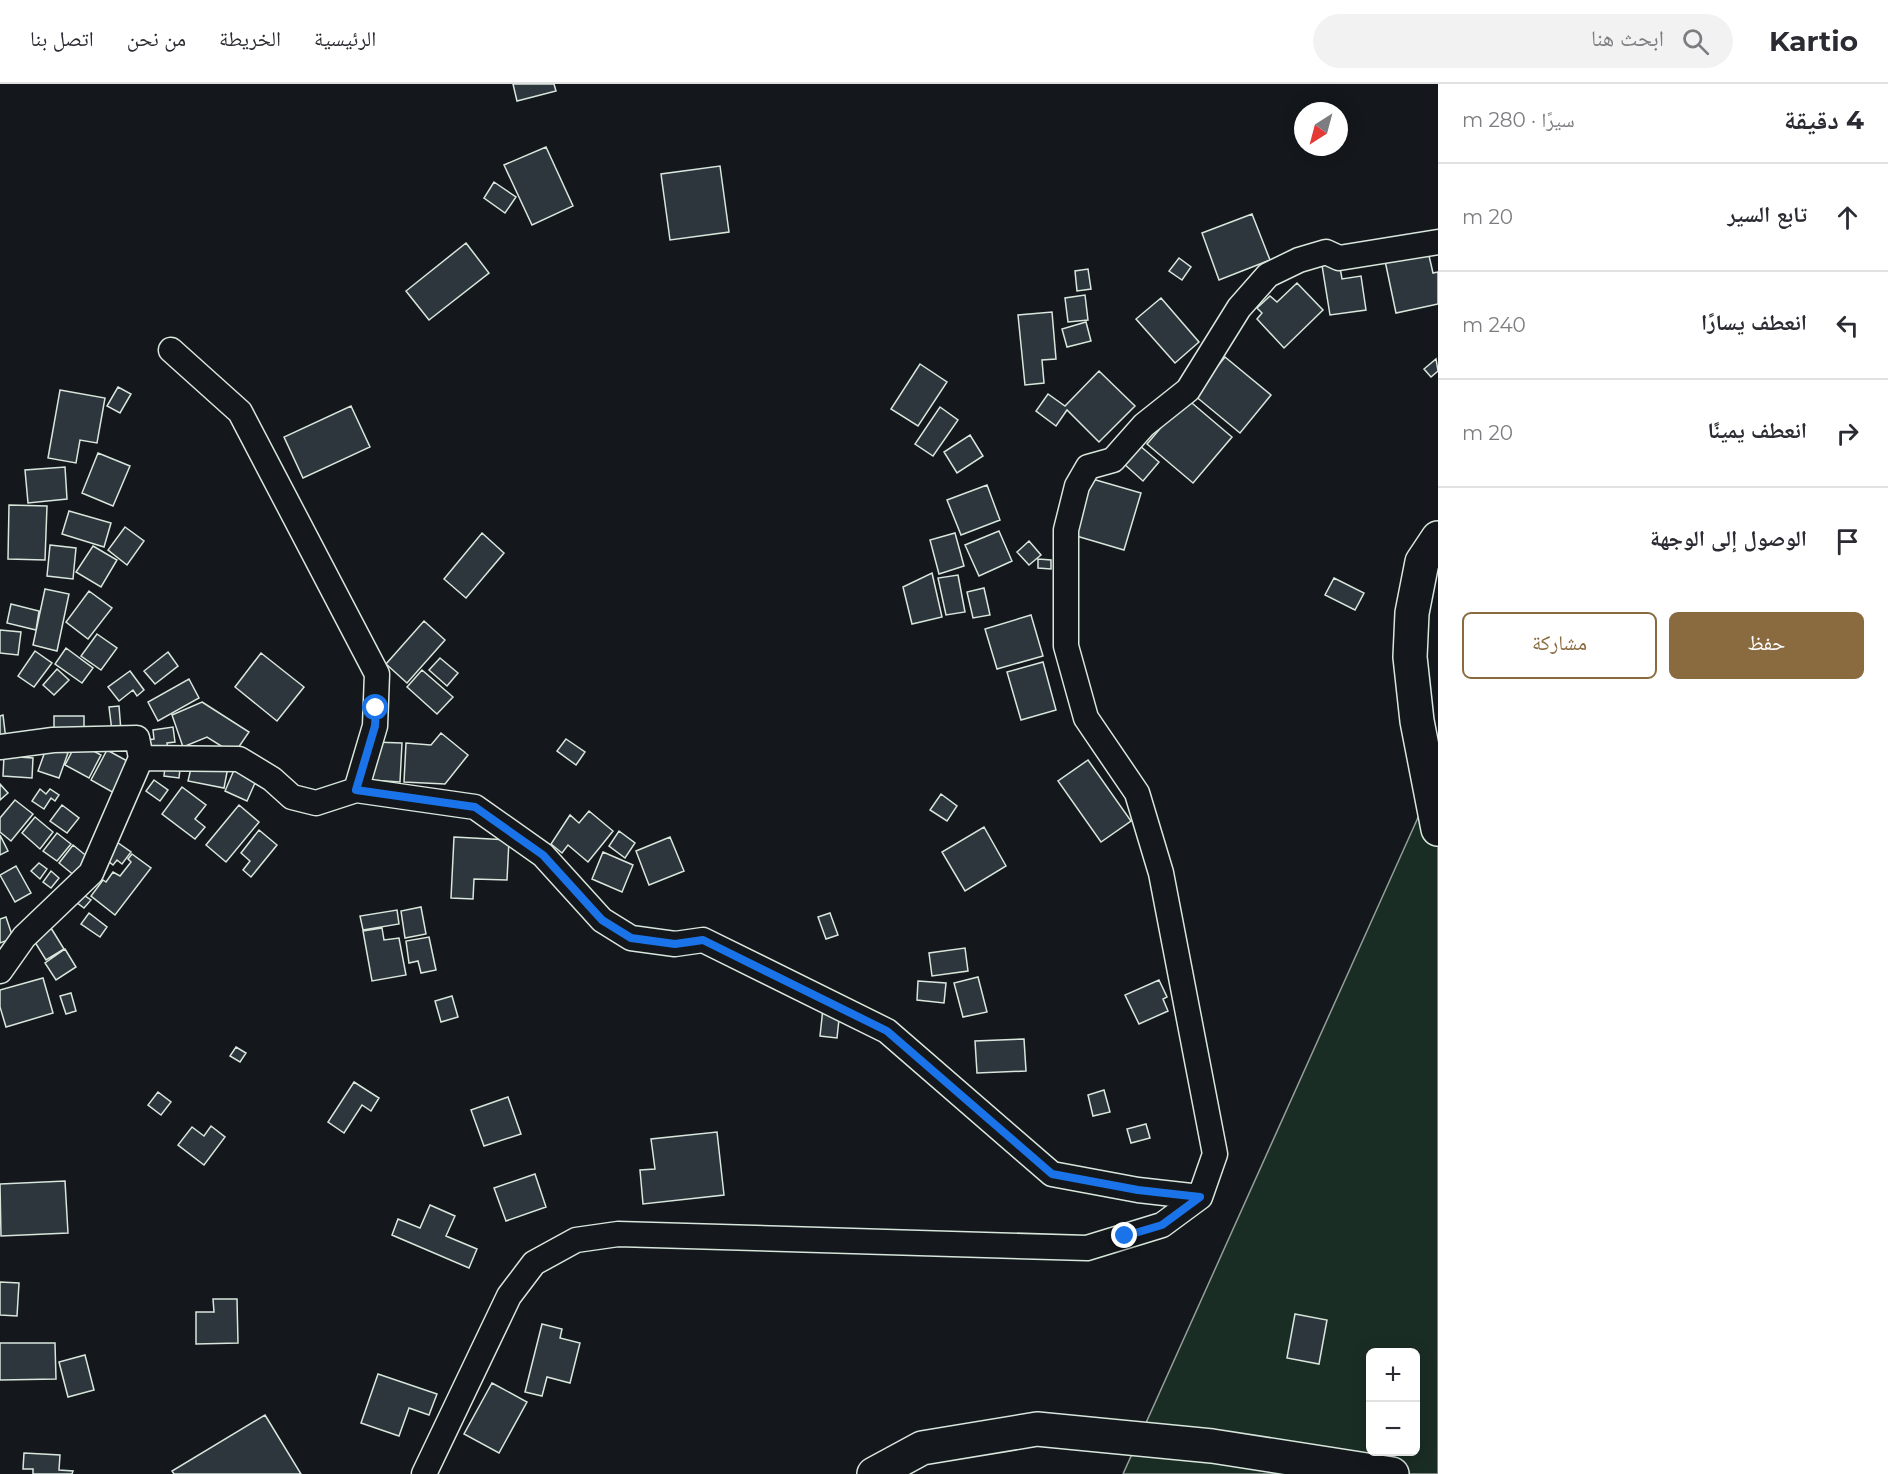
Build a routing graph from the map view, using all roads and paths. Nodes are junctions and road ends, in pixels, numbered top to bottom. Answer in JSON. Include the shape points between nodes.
{"nodes":[{"id":1,"x":1438,"y":242,"type":"edge"},
{"id":2,"x":171,"y":350,"type":"dead end"},
{"id":3,"x":1438,"y":538,"type":"edge"},
{"id":4,"x":0,"y":747,"type":"edge"},
{"id":5,"x":141,"y":758,"type":"junction"},
{"id":6,"x":356,"y":790,"type":"junction"},
{"id":7,"x":1438,"y":829,"type":"edge"},
{"id":8,"x":0,"y":971,"type":"edge"},
{"id":9,"x":1200,"y":1197,"type":"junction"},
{"id":10,"x":424,"y":1474,"type":"edge"},
{"id":11,"x":874,"y":1474,"type":"edge"},
{"id":12,"x":1392,"y":1474,"type":"edge"}],
"edges":[{"from":1,"to":9,"type":"street","via":[[1339,258],[1326,252],[1268,275],[1239,308],[1188,390],[1143,425],[1113,460],[1088,467],[1077,486],[1066,531],[1066,646],[1086,718],[1137,793],[1161,873],[1215,1154]]},
{"from":2,"to":6,"type":"street","via":[[240,412],[377,674],[375,726]]},
{"from":3,"to":7,"type":"main road","via":[[1422,562],[1412,613],[1410,657],[1417,721]]},
{"from":4,"to":5,"type":"street","via":[[53,740],[137,738]]},
{"from":5,"to":6,"type":"street","via":[[239,759],[292,797],[316,803]]},
{"from":5,"to":8,"type":"street","via":[[91,873],[24,937]]},
{"from":6,"to":9,"type":"street","via":[[475,807],[543,855],[602,920],[631,938],[675,944],[703,940],[887,1031],[1052,1174]]},
{"from":9,"to":10,"type":"street","via":[[1162,1225],[1088,1248],[618,1234],[576,1240],[534,1263],[509,1296]]},
{"from":11,"to":12,"type":"main road","via":[[922,1448],[1037,1429],[1212,1446]]}]}
